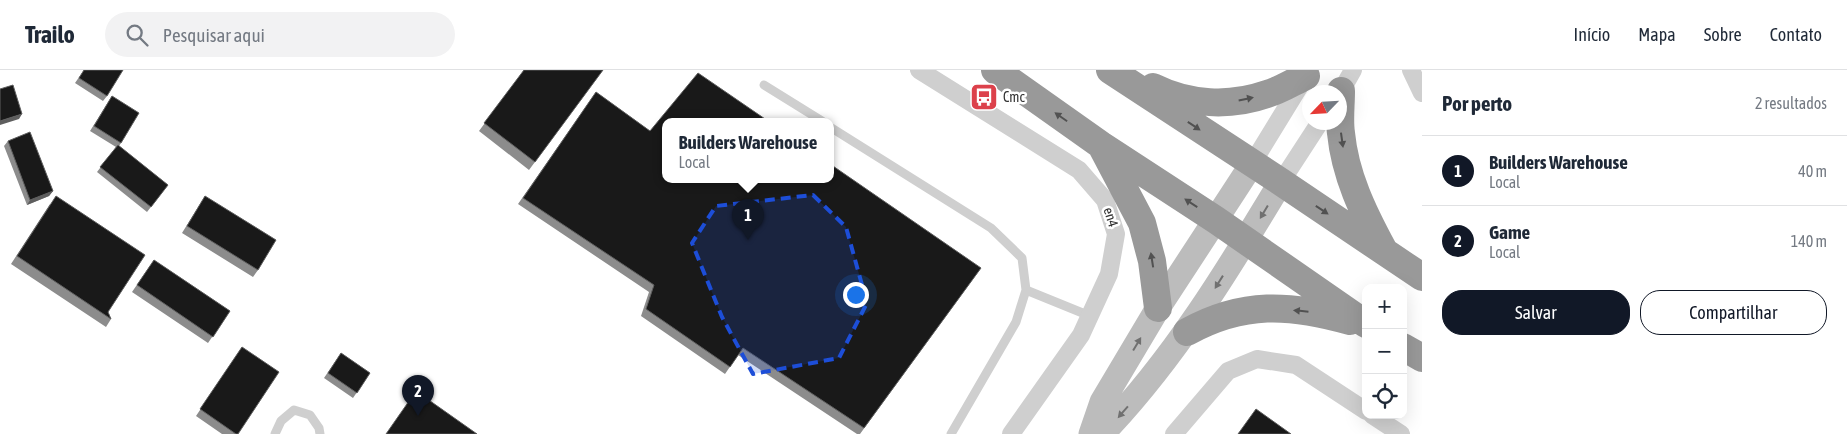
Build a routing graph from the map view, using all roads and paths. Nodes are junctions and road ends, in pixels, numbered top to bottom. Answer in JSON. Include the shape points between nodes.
{"nodes":[{"id":1,"x":919,"y":70,"type":"edge"},
{"id":2,"x":995,"y":70,"type":"edge"},
{"id":3,"x":1411,"y":70,"type":"edge"},
{"id":4,"x":1112,"y":72,"type":"edge"},
{"id":5,"x":1308,"y":73,"type":"edge"},
{"id":6,"x":764,"y":85,"type":"dead end"},
{"id":7,"x":1422,"y":93,"type":"edge"},
{"id":8,"x":817,"y":118,"type":"edge"},
{"id":9,"x":834,"y":130,"type":"edge"},
{"id":10,"x":1315,"y":130,"type":"edge"},
{"id":11,"x":1340,"y":130,"type":"edge"},
{"id":12,"x":1101,"y":145,"type":"junction"},
{"id":13,"x":1252,"y":164,"type":"junction"},
{"id":14,"x":1282,"y":182,"type":"junction"},
{"id":15,"x":1216,"y":220,"type":"junction"},
{"id":16,"x":1246,"y":241,"type":"junction"},
{"id":17,"x":1384,"y":252,"type":"junction"},
{"id":18,"x":1422,"y":277,"type":"edge"},
{"id":19,"x":1026,"y":290,"type":"junction"},
{"id":20,"x":1158,"y":308,"type":"junction"},
{"id":21,"x":1090,"y":316,"type":"junction"},
{"id":22,"x":1362,"y":322,"type":"edge"},
{"id":23,"x":1362,"y":324,"type":"edge"},
{"id":24,"x":1187,"y":332,"type":"junction"},
{"id":25,"x":1407,"y":349,"type":"edge"},
{"id":26,"x":1422,"y":358,"type":"edge"},
{"id":27,"x":1362,"y":408,"type":"edge"},
{"id":28,"x":1378,"y":419,"type":"edge"},
{"id":29,"x":275,"y":434,"type":"edge"},
{"id":30,"x":320,"y":434,"type":"edge"},
{"id":31,"x":951,"y":434,"type":"edge"},
{"id":32,"x":1011,"y":434,"type":"edge"},
{"id":33,"x":1091,"y":434,"type":"edge"},
{"id":34,"x":1102,"y":434,"type":"edge"},
{"id":35,"x":1174,"y":434,"type":"edge"},
{"id":36,"x":1401,"y":434,"type":"edge"}],
"edges":[{"from":1,"to":21,"type":"street","name":"en4","via":[[1079,170],[1105,200],[1116,234],[1109,274]]},
{"from":12,"to":2,"type":"highway","one_way":true},
{"from":3,"to":7,"type":"street"},
{"from":4,"to":5,"type":"highway","one_way":true,"via":[[1178,96],[1219,103],[1267,94]]},
{"from":4,"to":13,"type":"highway","one_way":true},
{"from":5,"to":13,"type":"street"},
{"from":6,"to":8,"type":"lane"},
{"from":9,"to":19,"type":"lane","via":[[991,228],[1022,258]]},
{"from":10,"to":14,"type":"street"},
{"from":11,"to":17,"type":"highway","one_way":true,"via":[[1352,181]]},
{"from":15,"to":12,"type":"highway","one_way":true},
{"from":20,"to":12,"type":"highway","one_way":true,"via":[[1152,261],[1142,223]]},
{"from":13,"to":14,"type":"highway"},
{"from":13,"to":15,"type":"street"},
{"from":14,"to":16,"type":"street","one_way":true},
{"from":14,"to":17,"type":"highway","one_way":true},
{"from":15,"to":16,"type":"highway"},
{"from":15,"to":20,"type":"street"},
{"from":16,"to":22,"type":"highway"},
{"from":16,"to":24,"type":"street","one_way":true},
{"from":17,"to":18,"type":"highway"},
{"from":19,"to":21,"type":"lane"},
{"from":19,"to":31,"type":"lane","via":[[1016,322]]},
{"from":33,"to":20,"type":"street","one_way":true,"via":[[1102,402]]},
{"from":21,"to":32,"type":"street","name":"en4"},
{"from":23,"to":24,"type":"highway","one_way":true,"via":[[1320,312],[1279,308],[1220,316]]},
{"from":24,"to":34,"type":"street","one_way":true,"via":[[1124,412]]},
{"from":25,"to":26,"type":"highway"},
{"from":27,"to":35,"type":"street","via":[[1296,365],[1257,359],[1228,371]]},
{"from":28,"to":36,"type":"street"},
{"from":29,"to":30,"type":"lane","via":[[282,421],[294,410],[310,415]]}]}
